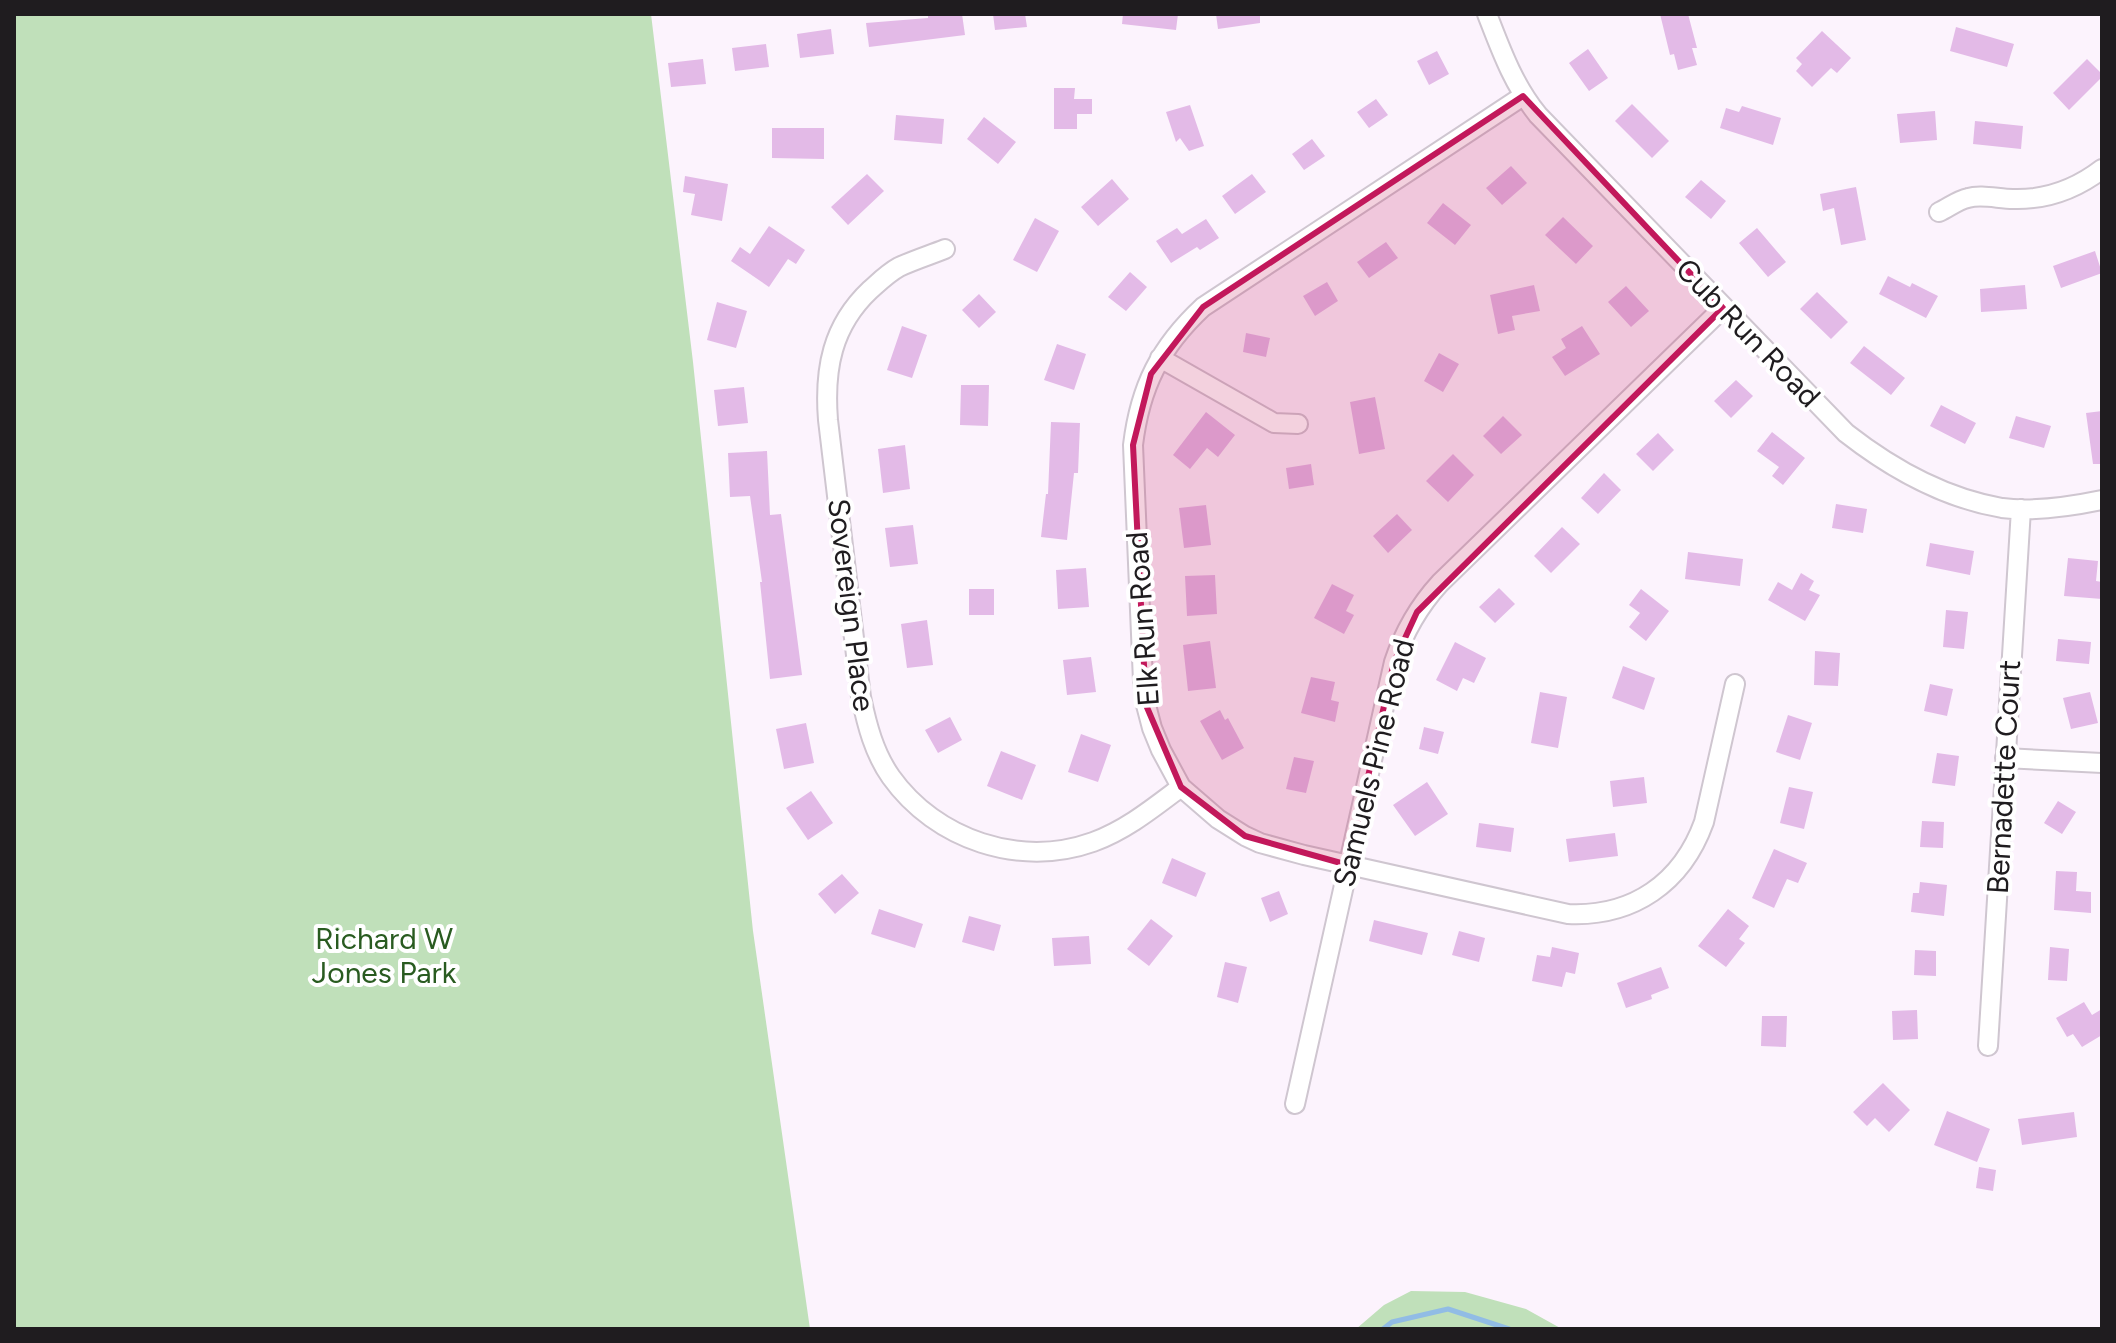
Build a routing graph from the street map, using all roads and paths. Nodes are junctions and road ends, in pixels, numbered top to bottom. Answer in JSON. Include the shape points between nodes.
{"nodes":[{"id":1,"x":1487,"y":14,"type":"edge"},
{"id":2,"x":1523,"y":96,"type":"junction"},
{"id":3,"x":2102,"y":169,"type":"edge"},
{"id":4,"x":1939,"y":212,"type":"dead end"},
{"id":5,"x":945,"y":249,"type":"dead end"},
{"id":6,"x":1723,"y":308,"type":"junction"},
{"id":7,"x":1160,"y":358,"type":"junction"},
{"id":8,"x":1298,"y":424,"type":"dead end"},
{"id":9,"x":2102,"y":500,"type":"edge"},
{"id":10,"x":2021,"y":509,"type":"junction"},
{"id":11,"x":1735,"y":684,"type":"dead end"},
{"id":12,"x":2005,"y":758,"type":"junction"},
{"id":13,"x":2102,"y":763,"type":"edge"},
{"id":14,"x":1181,"y":787,"type":"junction"},
{"id":15,"x":1348,"y":865,"type":"junction"},
{"id":16,"x":1988,"y":1046,"type":"dead end"},
{"id":17,"x":1295,"y":1104,"type":"dead end"}],
"edges":[{"from":1,"to":2,"type":"street","name":"Cub Run Road"},
{"from":2,"to":6,"type":"street","name":"Cub Run Road"},
{"from":2,"to":7,"type":"street","name":"Elk Run Road","via":[[1203,307]]},
{"from":3,"to":4,"type":"street","via":[[2070,189],[2042,197],[1970,197]]},
{"from":5,"to":14,"type":"street","name":"Sovereign Place","via":[[897,268],[857,302],[828,369],[828,420],[861,697],[877,751],[890,776],[930,817],[965,837],[1023,852],[1094,842],[1141,818]]},
{"from":6,"to":10,"type":"street","name":"Cub Run Road","via":[[1846,433],[1879,458],[1952,494]]},
{"from":6,"to":15,"type":"street","name":"Samuels Pine Road","via":[[1440,583],[1417,612],[1394,662]]},
{"from":7,"to":8,"type":"street","via":[[1274,423]]},
{"from":7,"to":14,"type":"street","name":"Elk Run Road","via":[[1142,397],[1133,445],[1142,666],[1152,728]]},
{"from":9,"to":10,"type":"street","name":"Cub Run Road"},
{"from":10,"to":12,"type":"street","name":"Bernadette Court"},
{"from":11,"to":15,"type":"street","name":"Elk Run Road","via":[[1699,836],[1676,872],[1644,898],[1607,912],[1568,914]]},
{"from":12,"to":13,"type":"street"},
{"from":12,"to":16,"type":"street","name":"Bernadette Court"},
{"from":14,"to":15,"type":"street","name":"Elk Run Road","via":[[1245,836]]},
{"from":15,"to":17,"type":"street","name":"Samuels Pine Road"}]}
